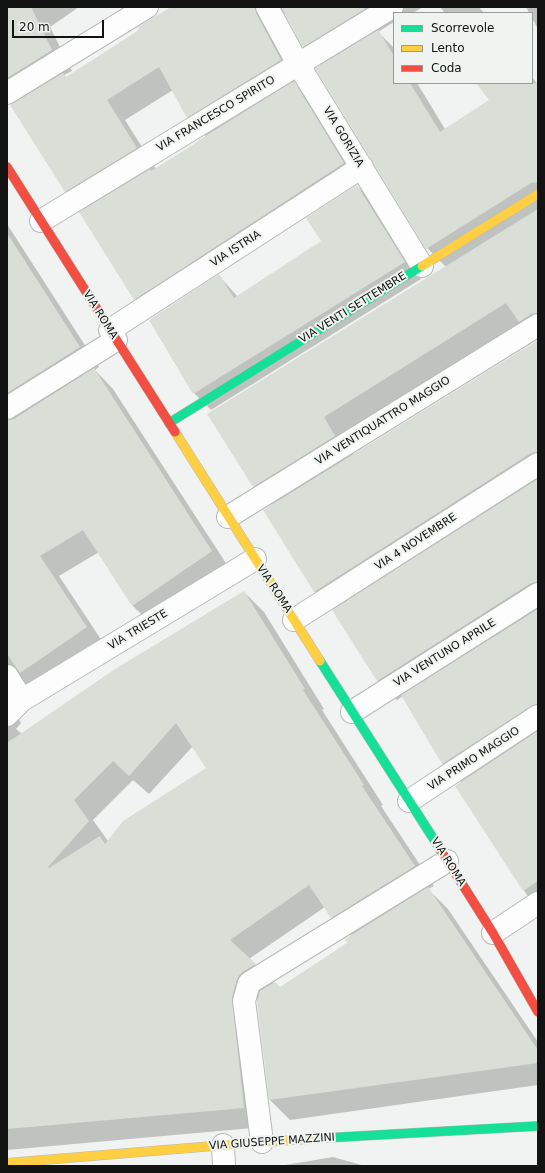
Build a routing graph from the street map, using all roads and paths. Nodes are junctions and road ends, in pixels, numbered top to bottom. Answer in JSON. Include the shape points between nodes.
{"nodes":[{"id":1,"x":147,"y":7,"type":"edge"},
{"id":2,"x":267,"y":7,"type":"edge"},
{"id":3,"x":392,"y":7,"type":"edge"},
{"id":4,"x":298,"y":64,"type":"junction"},
{"id":5,"x":7,"y":94,"type":"edge"},
{"id":6,"x":7,"y":167,"type":"edge"},
{"id":7,"x":362,"y":167,"type":"junction"},
{"id":8,"x":538,"y":194,"type":"edge"},
{"id":9,"x":41,"y":221,"type":"junction"},
{"id":10,"x":422,"y":266,"type":"junction"},
{"id":11,"x":538,"y":325,"type":"edge"},
{"id":12,"x":113,"y":335,"type":"junction"},
{"id":13,"x":7,"y":408,"type":"edge"},
{"id":14,"x":169,"y":423,"type":"junction"},
{"id":15,"x":538,"y":464,"type":"edge"},
{"id":16,"x":228,"y":517,"type":"junction"},
{"id":17,"x":255,"y":560,"type":"junction"},
{"id":18,"x":538,"y":594,"type":"edge"},
{"id":19,"x":294,"y":620,"type":"junction"},
{"id":20,"x":7,"y":676,"type":"edge"},
{"id":21,"x":14,"y":707,"type":"edge"},
{"id":22,"x":352,"y":712,"type":"junction"},
{"id":23,"x":538,"y":716,"type":"edge"},
{"id":24,"x":409,"y":801,"type":"junction"},
{"id":25,"x":447,"y":861,"type":"junction"},
{"id":26,"x":538,"y":903,"type":"edge"},
{"id":27,"x":493,"y":933,"type":"junction"},
{"id":28,"x":538,"y":1012,"type":"edge"},
{"id":29,"x":538,"y":1126,"type":"edge"},
{"id":30,"x":262,"y":1142,"type":"junction"},
{"id":31,"x":223,"y":1155,"type":"edge"},
{"id":32,"x":7,"y":1163,"type":"edge"}],
"edges":[{"from":1,"to":5,"type":"street"},
{"from":2,"to":4,"type":"street","name":"VIA GORIZIA"},
{"from":3,"to":4,"type":"street","name":"VIA FRANCESCO SPIRITO"},
{"from":4,"to":7,"type":"street","name":"VIA GORIZIA"},
{"from":4,"to":9,"type":"street","name":"VIA FRANCESCO SPIRITO"},
{"from":6,"to":9,"type":"main road","name":"VIA ROMA"},
{"from":7,"to":10,"type":"street","name":"VIA GORIZIA"},
{"from":7,"to":12,"type":"street","name":"VIA ISTRIA"},
{"from":8,"to":10,"type":"main road","name":"VIA VENTI SETTEMBRE"},
{"from":9,"to":12,"type":"main road","name":"VIA ROMA"},
{"from":10,"to":14,"type":"main road","name":"VIA VENTI SETTEMBRE"},
{"from":11,"to":16,"type":"street","name":"VIA VENTIQUATTRO MAGGIO"},
{"from":12,"to":13,"type":"street","name":"VIA ISTRIA"},
{"from":12,"to":14,"type":"main road","name":"VIA ROMA"},
{"from":14,"to":16,"type":"main road","name":"VIA ROMA"},
{"from":15,"to":19,"type":"street","name":"VIA 4 NOVEMBRE"},
{"from":16,"to":17,"type":"main road","name":"VIA ROMA"},
{"from":17,"to":19,"type":"main road","name":"VIA ROMA"},
{"from":17,"to":21,"type":"street","name":"VIA TRIESTE"},
{"from":18,"to":22,"type":"street","name":"VIA VENTUNO APRILE"},
{"from":19,"to":22,"type":"main road","name":"VIA ROMA"},
{"from":20,"to":21,"type":"street"},
{"from":22,"to":24,"type":"main road","name":"VIA ROMA"},
{"from":23,"to":24,"type":"street","name":"VIA PRIMO MAGGIO"},
{"from":24,"to":25,"type":"main road","name":"VIA ROMA"},
{"from":25,"to":27,"type":"main road","name":"VIA ROMA"},
{"from":25,"to":30,"type":"street","via":[[249,983],[244,1001]]},
{"from":26,"to":27,"type":"street"},
{"from":27,"to":28,"type":"main road","name":"VIA ROMA"},
{"from":29,"to":30,"type":"main road","name":"VIA GIUSEPPE MAZZINI"},
{"from":30,"to":31,"type":"main road","name":"VIA GIUSEPPE MAZZINI"},
{"from":31,"to":32,"type":"main road","name":"VIA GIUSEPPE MAZZINI"}]}
